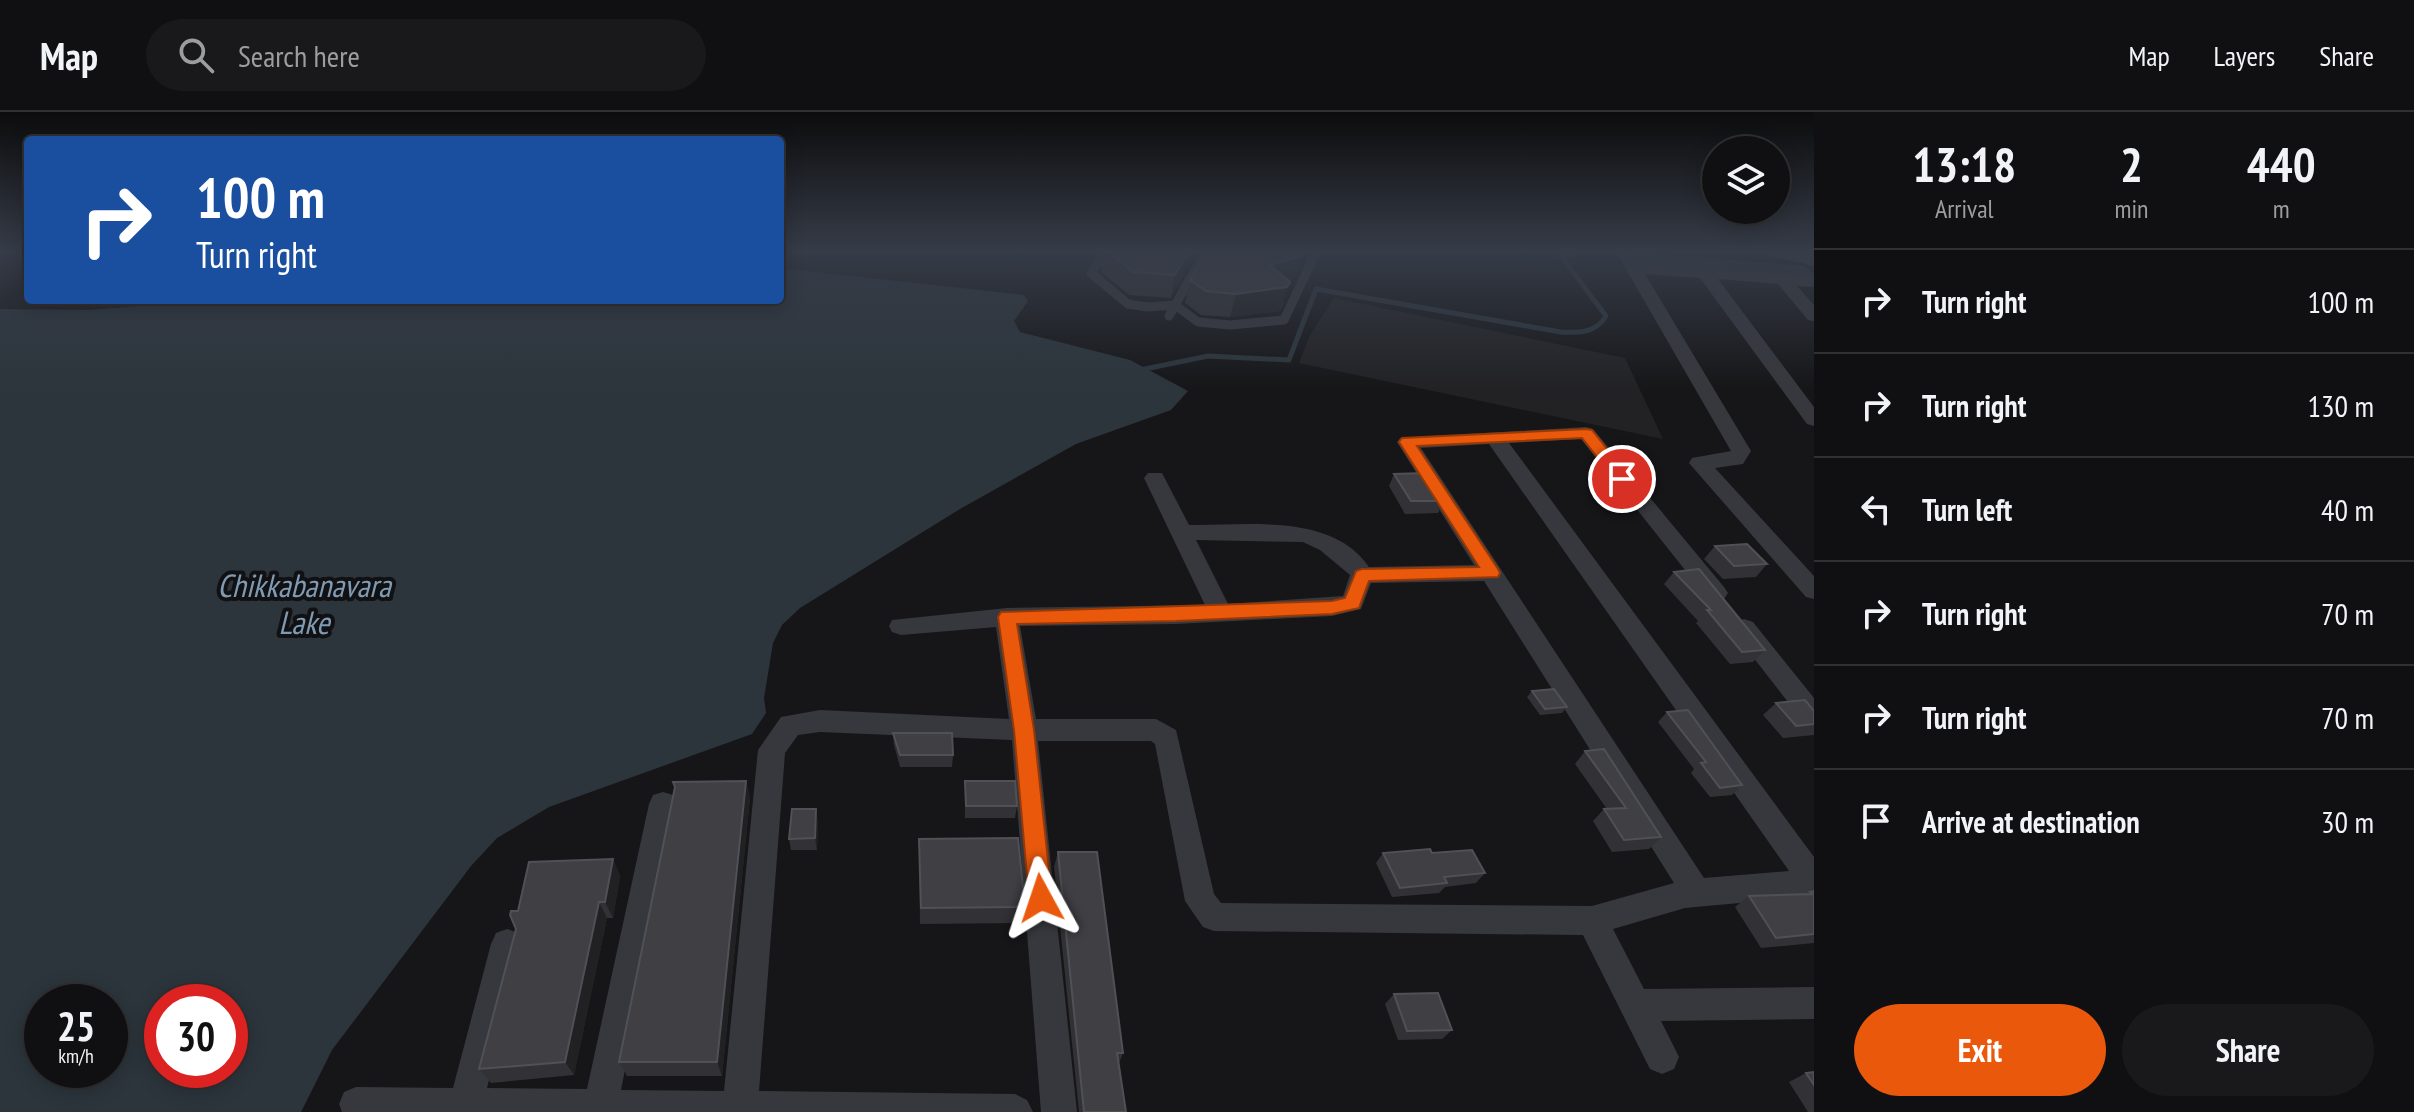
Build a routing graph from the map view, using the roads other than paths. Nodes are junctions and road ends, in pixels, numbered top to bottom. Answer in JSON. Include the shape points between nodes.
{"nodes":[{"id":1,"x":1114,"y":297,"type":"edge"},
{"id":2,"x":1180,"y":297,"type":"edge"},
{"id":3,"x":1295,"y":297,"type":"edge"},
{"id":4,"x":1650,"y":297,"type":"edge"},
{"id":5,"x":1722,"y":297,"type":"edge"},
{"id":6,"x":1797,"y":297,"type":"edge"},
{"id":7,"x":1175,"y":305,"type":"junction"},
{"id":8,"x":1169,"y":316,"type":"dead end"},
{"id":9,"x":1814,"y":316,"type":"edge"},
{"id":10,"x":1814,"y":420,"type":"edge"},
{"id":11,"x":1494,"y":437,"type":"junction"},
{"id":12,"x":1155,"y":478,"type":"dead end"},
{"id":13,"x":1182,"y":532,"type":"junction"},
{"id":14,"x":1492,"y":573,"type":"junction"},
{"id":15,"x":1362,"y":575,"type":"junction"},
{"id":16,"x":1814,"y":591,"type":"edge"},
{"id":17,"x":1220,"y":611,"type":"junction"},
{"id":18,"x":1007,"y":617,"type":"junction"},
{"id":19,"x":901,"y":626,"type":"dead end"},
{"id":20,"x":1814,"y":717,"type":"edge"},
{"id":21,"x":1024,"y":730,"type":"junction"},
{"id":22,"x":663,"y":804,"type":"dead end"},
{"id":23,"x":1814,"y":882,"type":"edge"},
{"id":24,"x":1697,"y":893,"type":"junction"},
{"id":25,"x":1592,"y":921,"type":"junction"},
{"id":26,"x":507,"y":944,"type":"dead end"},
{"id":27,"x":1814,"y":1003,"type":"edge"},
{"id":28,"x":1636,"y":1005,"type":"junction"},
{"id":29,"x":1662,"y":1057,"type":"dead end"},
{"id":30,"x":356,"y":1104,"type":"dead end"},
{"id":31,"x":601,"y":1105,"type":"junction"},
{"id":32,"x":465,"y":1107,"type":"junction"},
{"id":33,"x":740,"y":1109,"type":"junction"},
{"id":34,"x":1015,"y":1112,"type":"edge"},
{"id":35,"x":1059,"y":1112,"type":"edge"}],
"edges":[{"from":1,"to":7,"type":"lane","via":[[1148,309]]},
{"from":2,"to":7,"type":"lane"},
{"from":3,"to":7,"type":"lane","via":[[1284,320],[1230,325],[1198,322]]},
{"from":4,"to":16,"type":"street","via":[[1741,451],[1736,459],[1699,463]]},
{"from":5,"to":10,"type":"street"},
{"from":6,"to":9,"type":"street"},
{"from":7,"to":8,"type":"lane"},
{"from":11,"to":14,"type":"street","via":[[1407,442]]},
{"from":11,"to":20,"type":"street","via":[[1586,433]]},
{"from":11,"to":23,"type":"street"},
{"from":12,"to":13,"type":"street"},
{"from":13,"to":15,"type":"street","via":[[1306,535],[1328,545]]},
{"from":13,"to":17,"type":"street"},
{"from":14,"to":15,"type":"street"},
{"from":14,"to":24,"type":"street"},
{"from":15,"to":17,"type":"street","via":[[1353,603]]},
{"from":17,"to":18,"type":"street"},
{"from":18,"to":19,"type":"street"},
{"from":18,"to":21,"type":"street"},
{"from":21,"to":25,"type":"street","via":[[1156,730],[1167,738],[1200,901],[1214,917]]},
{"from":21,"to":33,"type":"street","via":[[820,721],[790,725],[772,750]]},
{"from":21,"to":35,"type":"street"},
{"from":22,"to":31,"type":"street"},
{"from":23,"to":24,"type":"street"},
{"from":24,"to":25,"type":"street"},
{"from":25,"to":28,"type":"street"},
{"from":26,"to":32,"type":"street"},
{"from":27,"to":28,"type":"street"},
{"from":28,"to":29,"type":"street"},
{"from":30,"to":32,"type":"street"},
{"from":31,"to":32,"type":"street"},
{"from":31,"to":33,"type":"street"},
{"from":33,"to":34,"type":"street"}]}
